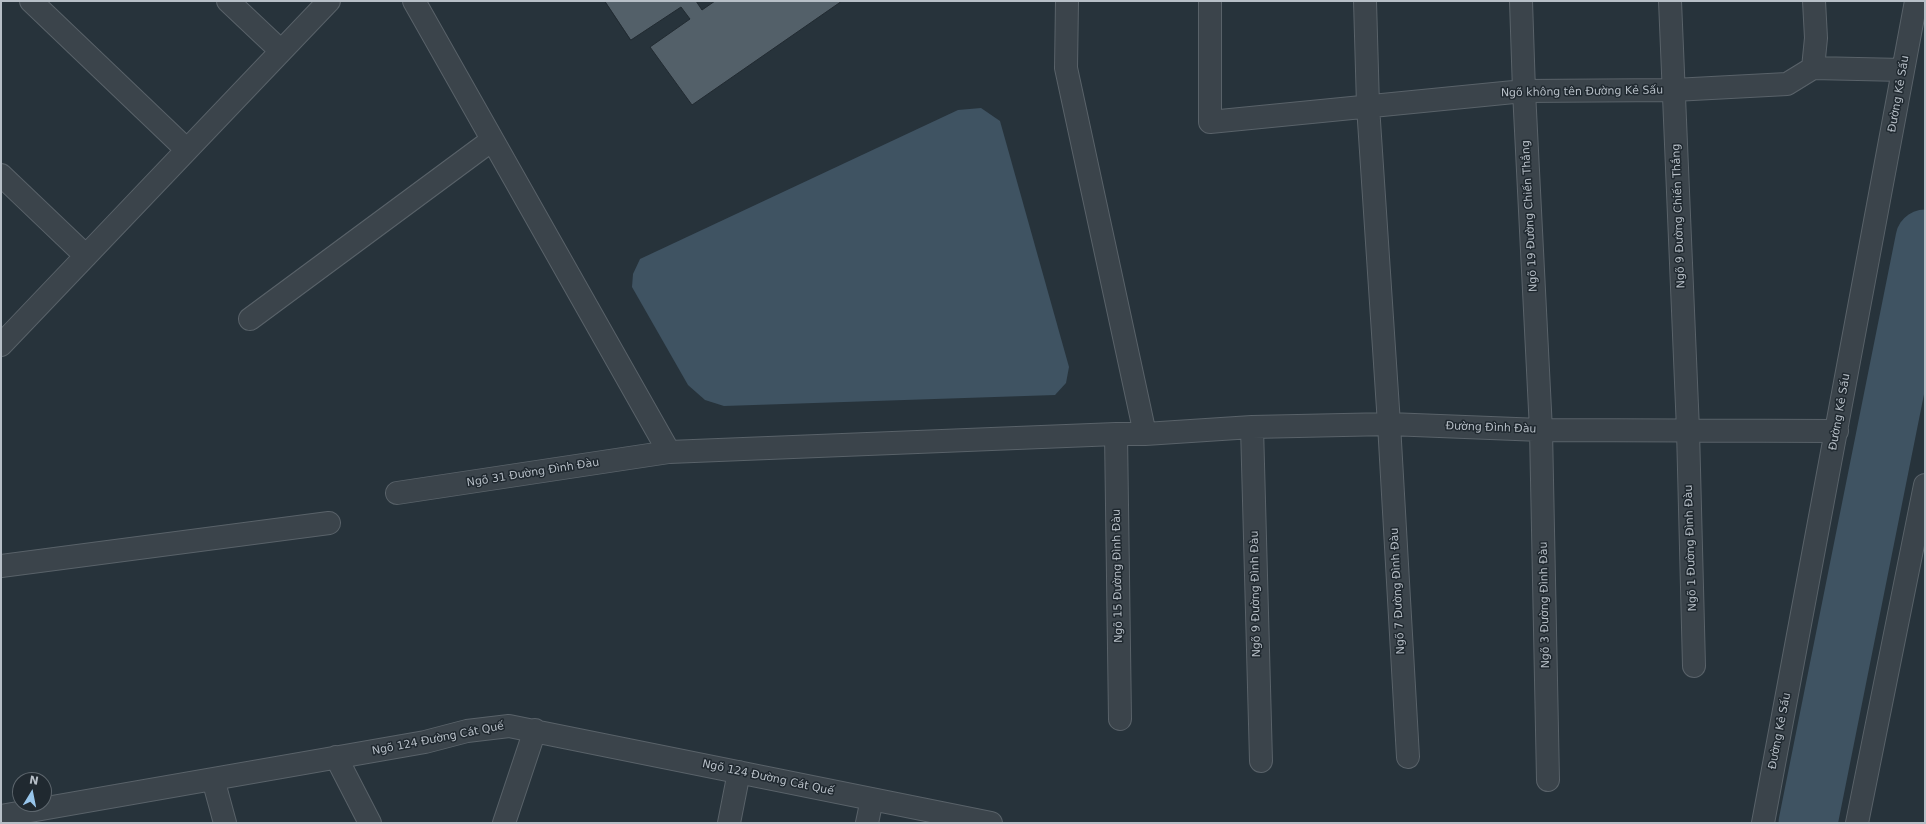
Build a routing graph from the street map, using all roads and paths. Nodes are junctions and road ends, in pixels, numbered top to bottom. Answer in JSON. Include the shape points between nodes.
{"nodes":[{"id":1,"x":31,"y":1,"type":"edge"},
{"id":2,"x":228,"y":1,"type":"edge"},
{"id":3,"x":329,"y":1,"type":"edge"},
{"id":4,"x":414,"y":1,"type":"edge"},
{"id":5,"x":1067,"y":1,"type":"edge"},
{"id":6,"x":1210,"y":1,"type":"edge"},
{"id":7,"x":1365,"y":1,"type":"edge"},
{"id":8,"x":1521,"y":1,"type":"edge"},
{"id":9,"x":1670,"y":1,"type":"edge"},
{"id":10,"x":1814,"y":1,"type":"edge"},
{"id":11,"x":1916,"y":1,"type":"edge"},
{"id":12,"x":281,"y":51,"type":"junction"},
{"id":13,"x":1813,"y":68,"type":"junction"},
{"id":14,"x":1903,"y":70,"type":"junction"},
{"id":15,"x":1674,"y":90,"type":"junction"},
{"id":16,"x":1524,"y":91,"type":"junction"},
{"id":17,"x":1368,"y":106,"type":"junction"},
{"id":18,"x":492,"y":140,"type":"junction"},
{"id":19,"x":187,"y":150,"type":"junction"},
{"id":20,"x":1,"y":175,"type":"edge"},
{"id":21,"x":86,"y":256,"type":"junction"},
{"id":22,"x":250,"y":319,"type":"dead end"},
{"id":23,"x":1,"y":345,"type":"edge"},
{"id":24,"x":1389,"y":424,"type":"junction"},
{"id":25,"x":1252,"y":427,"type":"junction"},
{"id":26,"x":1541,"y":430,"type":"junction"},
{"id":27,"x":1688,"y":430,"type":"junction"},
{"id":28,"x":1837,"y":432,"type":"junction"},
{"id":29,"x":1116,"y":434,"type":"junction"},
{"id":30,"x":1145,"y":434,"type":"junction"},
{"id":31,"x":669,"y":452,"type":"junction"},
{"id":32,"x":1925,"y":486,"type":"edge"},
{"id":33,"x":396,"y":493,"type":"dead end"},
{"id":34,"x":328,"y":523,"type":"dead end"},
{"id":35,"x":1,"y":566,"type":"edge"},
{"id":36,"x":1694,"y":666,"type":"dead end"},
{"id":37,"x":1120,"y":719,"type":"dead end"},
{"id":38,"x":535,"y":730,"type":"junction"},
{"id":39,"x":336,"y":758,"type":"junction"},
{"id":40,"x":1408,"y":758,"type":"dead end"},
{"id":41,"x":1260,"y":761,"type":"dead end"},
{"id":42,"x":739,"y":772,"type":"junction"},
{"id":43,"x":213,"y":779,"type":"junction"},
{"id":44,"x":1548,"y":780,"type":"dead end"},
{"id":45,"x":872,"y":799,"type":"junction"},
{"id":46,"x":57,"y":815,"type":"edge"},
{"id":47,"x":1,"y":816,"type":"edge"},
{"id":48,"x":226,"y":823,"type":"edge"},
{"id":49,"x":370,"y":823,"type":"edge"},
{"id":50,"x":504,"y":823,"type":"edge"},
{"id":51,"x":729,"y":823,"type":"edge"},
{"id":52,"x":867,"y":823,"type":"edge"},
{"id":53,"x":991,"y":823,"type":"edge"},
{"id":54,"x":1763,"y":823,"type":"edge"},
{"id":55,"x":1857,"y":823,"type":"edge"}],
"edges":[{"from":1,"to":19,"type":"street"},
{"from":2,"to":12,"type":"street"},
{"from":3,"to":12,"type":"street"},
{"from":4,"to":18,"type":"street"},
{"from":5,"to":30,"type":"street","via":[[1066,68]]},
{"from":6,"to":17,"type":"street","name":"Ngõ không tên Đường Kẻ Sấu","via":[[1210,122]]},
{"from":7,"to":17,"type":"street","name":"Ngõ 7 Đường Đình Đàu"},
{"from":8,"to":16,"type":"street","name":"Ngõ 19 Đường Chiến Thắng"},
{"from":9,"to":15,"type":"street","name":"Ngõ 9 Đường Chiến Thắng"},
{"from":10,"to":13,"type":"street","via":[[1816,38]]},
{"from":11,"to":14,"type":"street","name":"Đường Kẻ Sấu"},
{"from":12,"to":19,"type":"street"},
{"from":13,"to":14,"type":"street"},
{"from":13,"to":15,"type":"street","name":"Ngõ không tên Đường Kẻ Sấu","via":[[1787,84]]},
{"from":14,"to":28,"type":"street","name":"Đường Kẻ Sấu"},
{"from":15,"to":16,"type":"street","name":"Ngõ không tên Đường Kẻ Sấu"},
{"from":15,"to":27,"type":"street","name":"Ngõ 9 Đường Chiến Thắng"},
{"from":16,"to":17,"type":"street","name":"Ngõ không tên Đường Kẻ Sấu"},
{"from":16,"to":26,"type":"street","name":"Ngõ 19 Đường Chiến Thắng"},
{"from":17,"to":24,"type":"street","name":"Ngõ 7 Đường Đình Đàu"},
{"from":18,"to":22,"type":"street"},
{"from":18,"to":31,"type":"street"},
{"from":19,"to":21,"type":"street"},
{"from":20,"to":21,"type":"street"},
{"from":21,"to":23,"type":"street"},
{"from":24,"to":25,"type":"street","name":"Đường Đình Đàu"},
{"from":24,"to":26,"type":"street","name":"Đường Đình Đàu"},
{"from":24,"to":40,"type":"street","name":"Ngõ 7 Đường Đình Đàu"},
{"from":25,"to":30,"type":"street","name":"Đường Đình Đàu"},
{"from":25,"to":41,"type":"street","name":"Ngõ 9 Đường Đình Đàu"},
{"from":26,"to":27,"type":"street","name":"Đường Đình Đàu"},
{"from":26,"to":44,"type":"street","name":"Ngõ 3 Đường Đình Đàu"},
{"from":27,"to":28,"type":"street","name":"Đường Đình Đàu"},
{"from":27,"to":36,"type":"street","name":"Ngõ 1 Đường Đình Đàu"},
{"from":28,"to":54,"type":"street","name":"Đường Kẻ Sấu"},
{"from":29,"to":30,"type":"street","name":"Đường Đình Đàu"},
{"from":29,"to":31,"type":"street","name":"Ngõ 31 Đường Đình Đàu"},
{"from":29,"to":37,"type":"street","name":"Ngõ 15 Đường Đình Đàu"},
{"from":31,"to":33,"type":"street","name":"Ngõ 31 Đường Đình Đàu"},
{"from":32,"to":55,"type":"street"},
{"from":34,"to":35,"type":"street"},
{"from":38,"to":39,"type":"street","name":"Ngõ 124 Đường Cát Quế","via":[[509,726],[488,728]]},
{"from":38,"to":42,"type":"street","name":"Ngõ 124 Đường Cát Quế"},
{"from":38,"to":50,"type":"street"},
{"from":39,"to":43,"type":"street","name":"Ngõ 124 Đường Cát Quế"},
{"from":39,"to":49,"type":"street"},
{"from":42,"to":45,"type":"street","name":"Ngõ 124 Đường Cát Quế"},
{"from":42,"to":51,"type":"street"},
{"from":43,"to":46,"type":"street","name":"Ngõ 124 Đường Cát Quế"},
{"from":43,"to":48,"type":"street"},
{"from":45,"to":52,"type":"street"},
{"from":45,"to":53,"type":"street","name":"Ngõ 124 Đường Cát Quế"},
{"from":46,"to":47,"type":"street","name":"Ngõ 124 Đường Cát Quế"}]}
